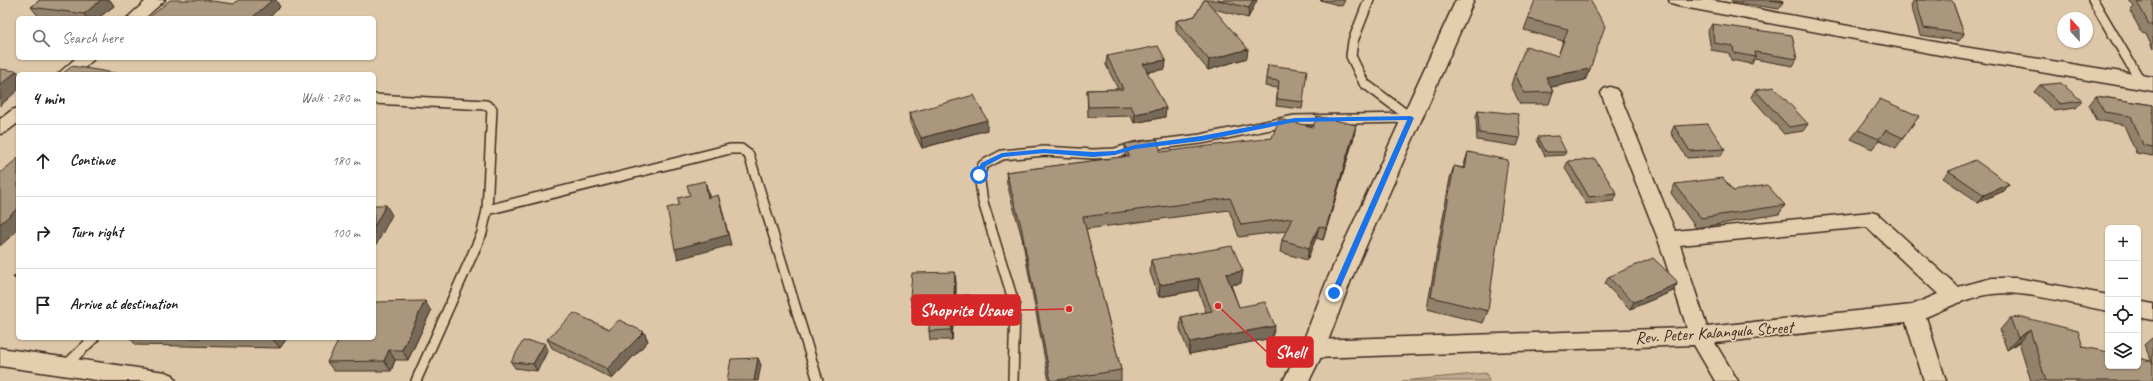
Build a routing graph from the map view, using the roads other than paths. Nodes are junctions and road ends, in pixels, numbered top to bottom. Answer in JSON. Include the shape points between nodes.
{"nodes":[{"id":1,"x":157,"y":0,"type":"edge"},
{"id":2,"x":1369,"y":0,"type":"edge"},
{"id":3,"x":1465,"y":0,"type":"edge"},
{"id":4,"x":1678,"y":0,"type":"edge"},
{"id":5,"x":2093,"y":0,"type":"edge"},
{"id":6,"x":1699,"y":2,"type":"edge"},
{"id":7,"x":137,"y":16,"type":"edge"},
{"id":8,"x":84,"y":60,"type":"edge"},
{"id":9,"x":70,"y":72,"type":"edge"},
{"id":10,"x":2147,"y":83,"type":"edge"},
{"id":11,"x":1610,"y":93,"type":"dead end"},
{"id":12,"x":376,"y":99,"type":"edge"},
{"id":13,"x":16,"y":116,"type":"edge"},
{"id":14,"x":1411,"y":118,"type":"junction"},
{"id":15,"x":0,"y":128,"type":"edge"},
{"id":16,"x":487,"y":210,"type":"junction"},
{"id":17,"x":1668,"y":239,"type":"junction"},
{"id":18,"x":1954,"y":296,"type":"junction"},
{"id":19,"x":2105,"y":303,"type":"edge"},
{"id":20,"x":2141,"y":310,"type":"edge"},
{"id":21,"x":2153,"y":312,"type":"edge"},
{"id":22,"x":1914,"y":313,"type":"junction"},
{"id":23,"x":1700,"y":336,"type":"junction"},
{"id":24,"x":92,"y":340,"type":"edge"},
{"id":25,"x":1313,"y":349,"type":"junction"},
{"id":26,"x":0,"y":357,"type":"edge"},
{"id":27,"x":63,"y":368,"type":"junction"},
{"id":28,"x":165,"y":381,"type":"edge"},
{"id":29,"x":416,"y":381,"type":"edge"},
{"id":30,"x":818,"y":381,"type":"edge"},
{"id":31,"x":1013,"y":381,"type":"edge"},
{"id":32,"x":1296,"y":381,"type":"edge"},
{"id":33,"x":1726,"y":381,"type":"edge"},
{"id":34,"x":1935,"y":381,"type":"edge"}],
"edges":[{"from":1,"to":7,"type":"street"},
{"from":2,"to":14,"type":"lane","via":[[1352,41],[1351,56],[1364,83]]},
{"from":3,"to":14,"type":"main road"},
{"from":4,"to":6,"type":"main road"},
{"from":5,"to":10,"type":"lane"},
{"from":6,"to":10,"type":"main road","via":[[1951,51]]},
{"from":8,"to":9,"type":"street"},
{"from":11,"to":17,"type":"street"},
{"from":12,"to":16,"type":"lane","via":[[486,105],[492,109]]},
{"from":13,"to":15,"type":"street"},
{"from":14,"to":25,"type":"main road","via":[[1339,280]]},
{"from":14,"to":31,"type":"lane","via":[[1295,120],[1201,138],[1135,147],[1115,153],[1044,151],[1002,155],[983,165],[979,175],[982,202],[1015,306]]},
{"from":16,"to":29,"type":"lane","via":[[482,233]]},
{"from":16,"to":30,"type":"lane","via":[[730,149],[741,149],[748,154]]},
{"from":17,"to":18,"type":"street","via":[[1871,219]]},
{"from":17,"to":23,"type":"street"},
{"from":18,"to":19,"type":"street","name":"Rev. Peter Kalangula Street","via":[[1992,286],[2017,286]]},
{"from":18,"to":22,"type":"street","name":"Rev. Peter Kalangula Street"},
{"from":20,"to":21,"type":"street"},
{"from":22,"to":23,"type":"street","name":"Rev. Peter Kalangula Street"},
{"from":22,"to":34,"type":"street"},
{"from":23,"to":25,"type":"street","name":"Rev. Peter Kalangula Street"},
{"from":23,"to":33,"type":"street"},
{"from":24,"to":27,"type":"lane"},
{"from":25,"to":32,"type":"main road"},
{"from":26,"to":27,"type":"street"},
{"from":27,"to":28,"type":"street"}]}
